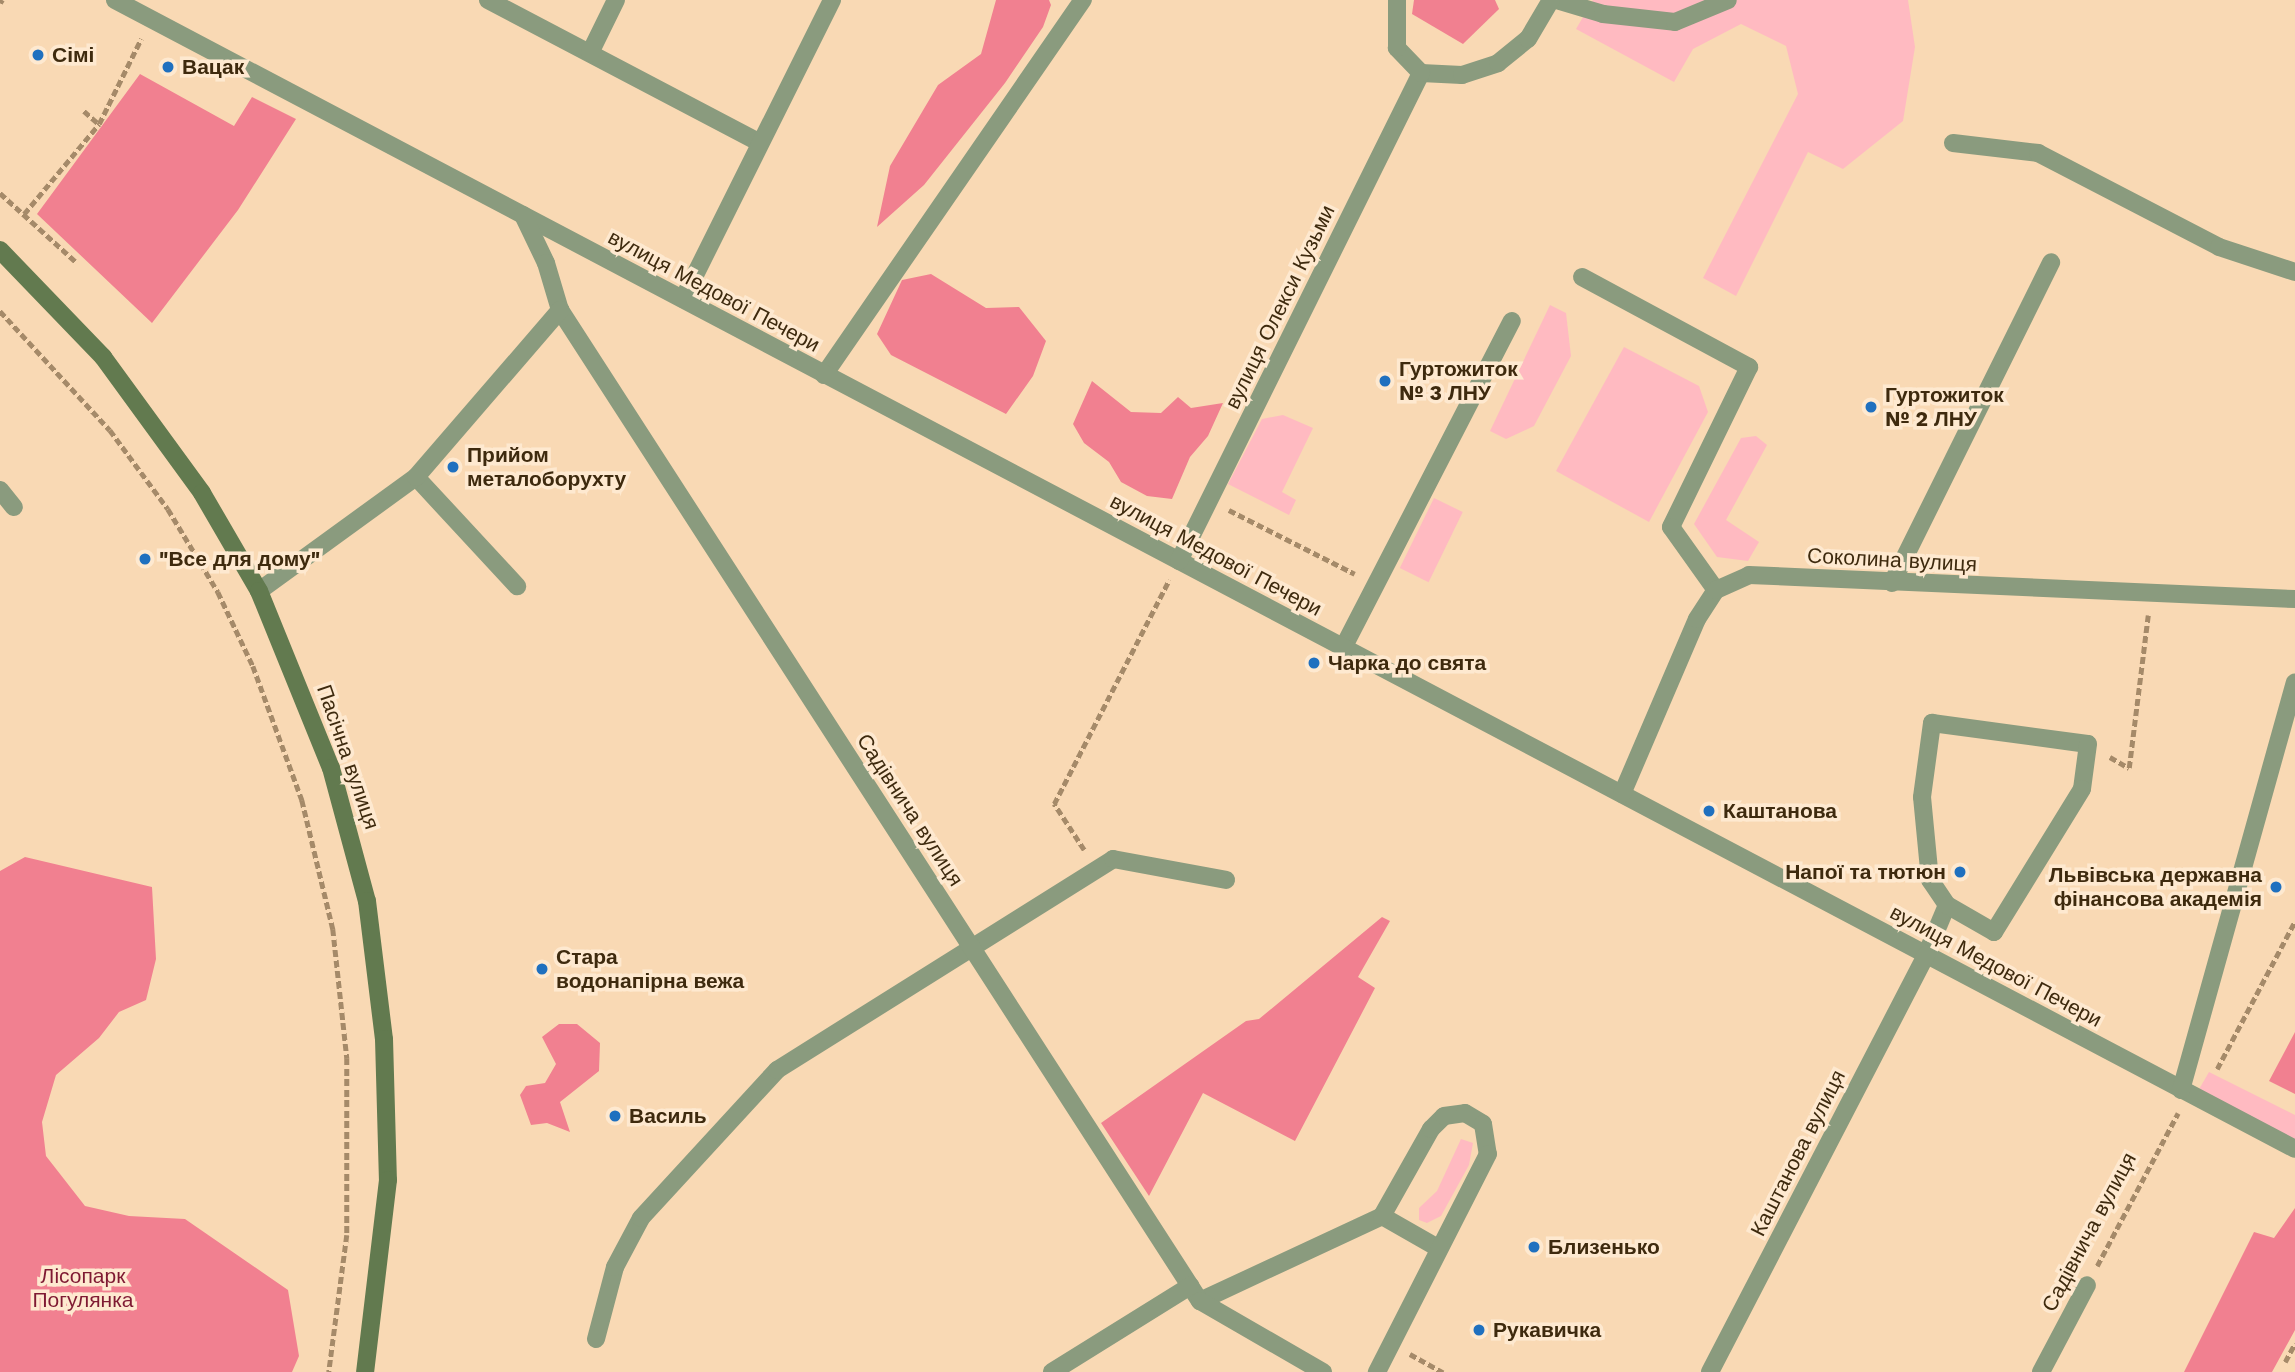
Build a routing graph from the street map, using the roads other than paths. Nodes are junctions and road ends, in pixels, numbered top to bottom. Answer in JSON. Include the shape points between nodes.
{"nodes":[{"id":1,"x":115,"y":0,"type":"edge"},
{"id":2,"x":488,"y":0,"type":"edge"},
{"id":3,"x":616,"y":0,"type":"edge"},
{"id":4,"x":832,"y":0,"type":"edge"},
{"id":5,"x":1083,"y":0,"type":"edge"},
{"id":6,"x":1397,"y":0,"type":"edge"},
{"id":7,"x":1553,"y":0,"type":"edge"},
{"id":8,"x":1728,"y":0,"type":"edge"},
{"id":9,"x":590,"y":52,"type":"junction"},
{"id":10,"x":1421,"y":73,"type":"junction"},
{"id":11,"x":761,"y":143,"type":"junction"},
{"id":12,"x":1953,"y":143,"type":"dead end"},
{"id":13,"x":523,"y":215,"type":"junction"},
{"id":14,"x":0,"y":250,"type":"edge"},
{"id":15,"x":2051,"y":262,"type":"dead end"},
{"id":16,"x":2295,"y":272,"type":"edge"},
{"id":17,"x":1582,"y":277,"type":"dead end"},
{"id":18,"x":683,"y":299,"type":"junction"},
{"id":19,"x":560,"y":310,"type":"junction"},
{"id":20,"x":1512,"y":321,"type":"dead end"},
{"id":21,"x":824,"y":375,"type":"junction"},
{"id":22,"x":416,"y":477,"type":"junction"},
{"id":23,"x":0,"y":490,"type":"edge"},
{"id":24,"x":14,"y":507,"type":"dead end"},
{"id":25,"x":1178,"y":561,"type":"junction"},
{"id":26,"x":1892,"y":583,"type":"junction"},
{"id":27,"x":516,"y":586,"type":"dead end"},
{"id":28,"x":1716,"y":590,"type":"junction"},
{"id":29,"x":259,"y":591,"type":"junction"},
{"id":30,"x":2295,"y":599,"type":"edge"},
{"id":31,"x":1343,"y":648,"type":"junction"},
{"id":32,"x":2295,"y":683,"type":"edge"},
{"id":33,"x":1622,"y":794,"type":"junction"},
{"id":34,"x":1226,"y":880,"type":"dead end"},
{"id":35,"x":1947,"y":905,"type":"junction"},
{"id":36,"x":970,"y":946,"type":"junction"},
{"id":37,"x":1926,"y":955,"type":"junction"},
{"id":38,"x":2181,"y":1090,"type":"junction"},
{"id":39,"x":2295,"y":1149,"type":"edge"},
{"id":40,"x":1382,"y":1216,"type":"junction"},
{"id":41,"x":1438,"y":1248,"type":"junction"},
{"id":42,"x":2087,"y":1285,"type":"road end"},
{"id":43,"x":1190,"y":1286,"type":"junction"},
{"id":44,"x":1200,"y":1301,"type":"junction"},
{"id":45,"x":596,"y":1339,"type":"dead end"},
{"id":46,"x":365,"y":1372,"type":"edge"},
{"id":47,"x":1052,"y":1372,"type":"edge"},
{"id":48,"x":1323,"y":1372,"type":"edge"},
{"id":49,"x":1377,"y":1372,"type":"edge"},
{"id":50,"x":1710,"y":1372,"type":"edge"},
{"id":51,"x":2041,"y":1372,"type":"edge"}],
"edges":[{"from":1,"to":13,"type":"street","name":"вулиця Медової Печери"},
{"from":2,"to":9,"type":"street"},
{"from":3,"to":9,"type":"street"},
{"from":4,"to":11,"type":"street"},
{"from":5,"to":21,"type":"street"},
{"from":6,"to":10,"type":"street","via":[[1397,48]]},
{"from":7,"to":8,"type":"street","via":[[1603,14],[1675,22]]},
{"from":7,"to":10,"type":"street","via":[[1528,39],[1498,63],[1462,75]]},
{"from":9,"to":11,"type":"street"},
{"from":10,"to":25,"type":"street","name":"вулиця Олекси Кузьми"},
{"from":11,"to":18,"type":"street"},
{"from":12,"to":16,"type":"street","via":[[2038,153],[2219,247]]},
{"from":13,"to":18,"type":"street","name":"вулиця Медової Печери"},
{"from":13,"to":19,"type":"street","name":"Садівнича вулиця","via":[[546,263]]},
{"from":14,"to":29,"type":"main road","name":"Пасічна вулиця","via":[[103,357],[202,493]]},
{"from":15,"to":26,"type":"street"},
{"from":17,"to":28,"type":"street","via":[[1749,367],[1671,527]]},
{"from":18,"to":21,"type":"street","name":"вулиця Медової Печери"},
{"from":19,"to":22,"type":"street"},
{"from":19,"to":36,"type":"street","name":"Садівнича вулиця"},
{"from":20,"to":31,"type":"street"},
{"from":21,"to":25,"type":"street","name":"вулиця Медової Печери"},
{"from":22,"to":27,"type":"street"},
{"from":22,"to":29,"type":"street"},
{"from":23,"to":24,"type":"street"},
{"from":25,"to":31,"type":"street","name":"вулиця Медової Печери"},
{"from":26,"to":28,"type":"street","name":"Соколина вулиця","via":[[1749,575]]},
{"from":26,"to":30,"type":"street","name":"Соколина вулиця"},
{"from":28,"to":33,"type":"street","via":[[1696,619]]},
{"from":29,"to":46,"type":"main road","name":"Пасічна вулиця","via":[[331,768],[364,888],[377,966],[388,1111],[388,1180]]},
{"from":31,"to":33,"type":"street","name":"вулиця Медової Печери"},
{"from":32,"to":38,"type":"street"},
{"from":33,"to":37,"type":"street","name":"вулиця Медової Печери"},
{"from":34,"to":36,"type":"street","via":[[1127,858],[1113,859]]},
{"from":35,"to":35,"type":"street","via":[[1930,880],[1922,797],[1932,723],[2088,744],[2082,789],[1994,932]]},
{"from":35,"to":37,"type":"street","name":"Каштанова вулиця"},
{"from":36,"to":43,"type":"street","name":"Садівнича вулиця"},
{"from":36,"to":45,"type":"street","via":[[777,1070],[641,1218],[615,1267]]},
{"from":37,"to":38,"type":"street","name":"вулиця Медової Печери"},
{"from":37,"to":50,"type":"street","name":"Каштанова вулиця"},
{"from":38,"to":39,"type":"street","name":"вулиця Медової Печери"},
{"from":40,"to":41,"type":"street"},
{"from":40,"to":41,"type":"street","via":[[1436,1123],[1456,1113],[1474,1117],[1488,1133],[1488,1154]]},
{"from":40,"to":44,"type":"street"},
{"from":41,"to":49,"type":"street"},
{"from":42,"to":51,"type":"street","name":"Садівнича вулиця"},
{"from":43,"to":44,"type":"street","name":"Садівнича вулиця"},
{"from":43,"to":47,"type":"street"},
{"from":44,"to":48,"type":"street","name":"Садівнича вулиця"}]}
